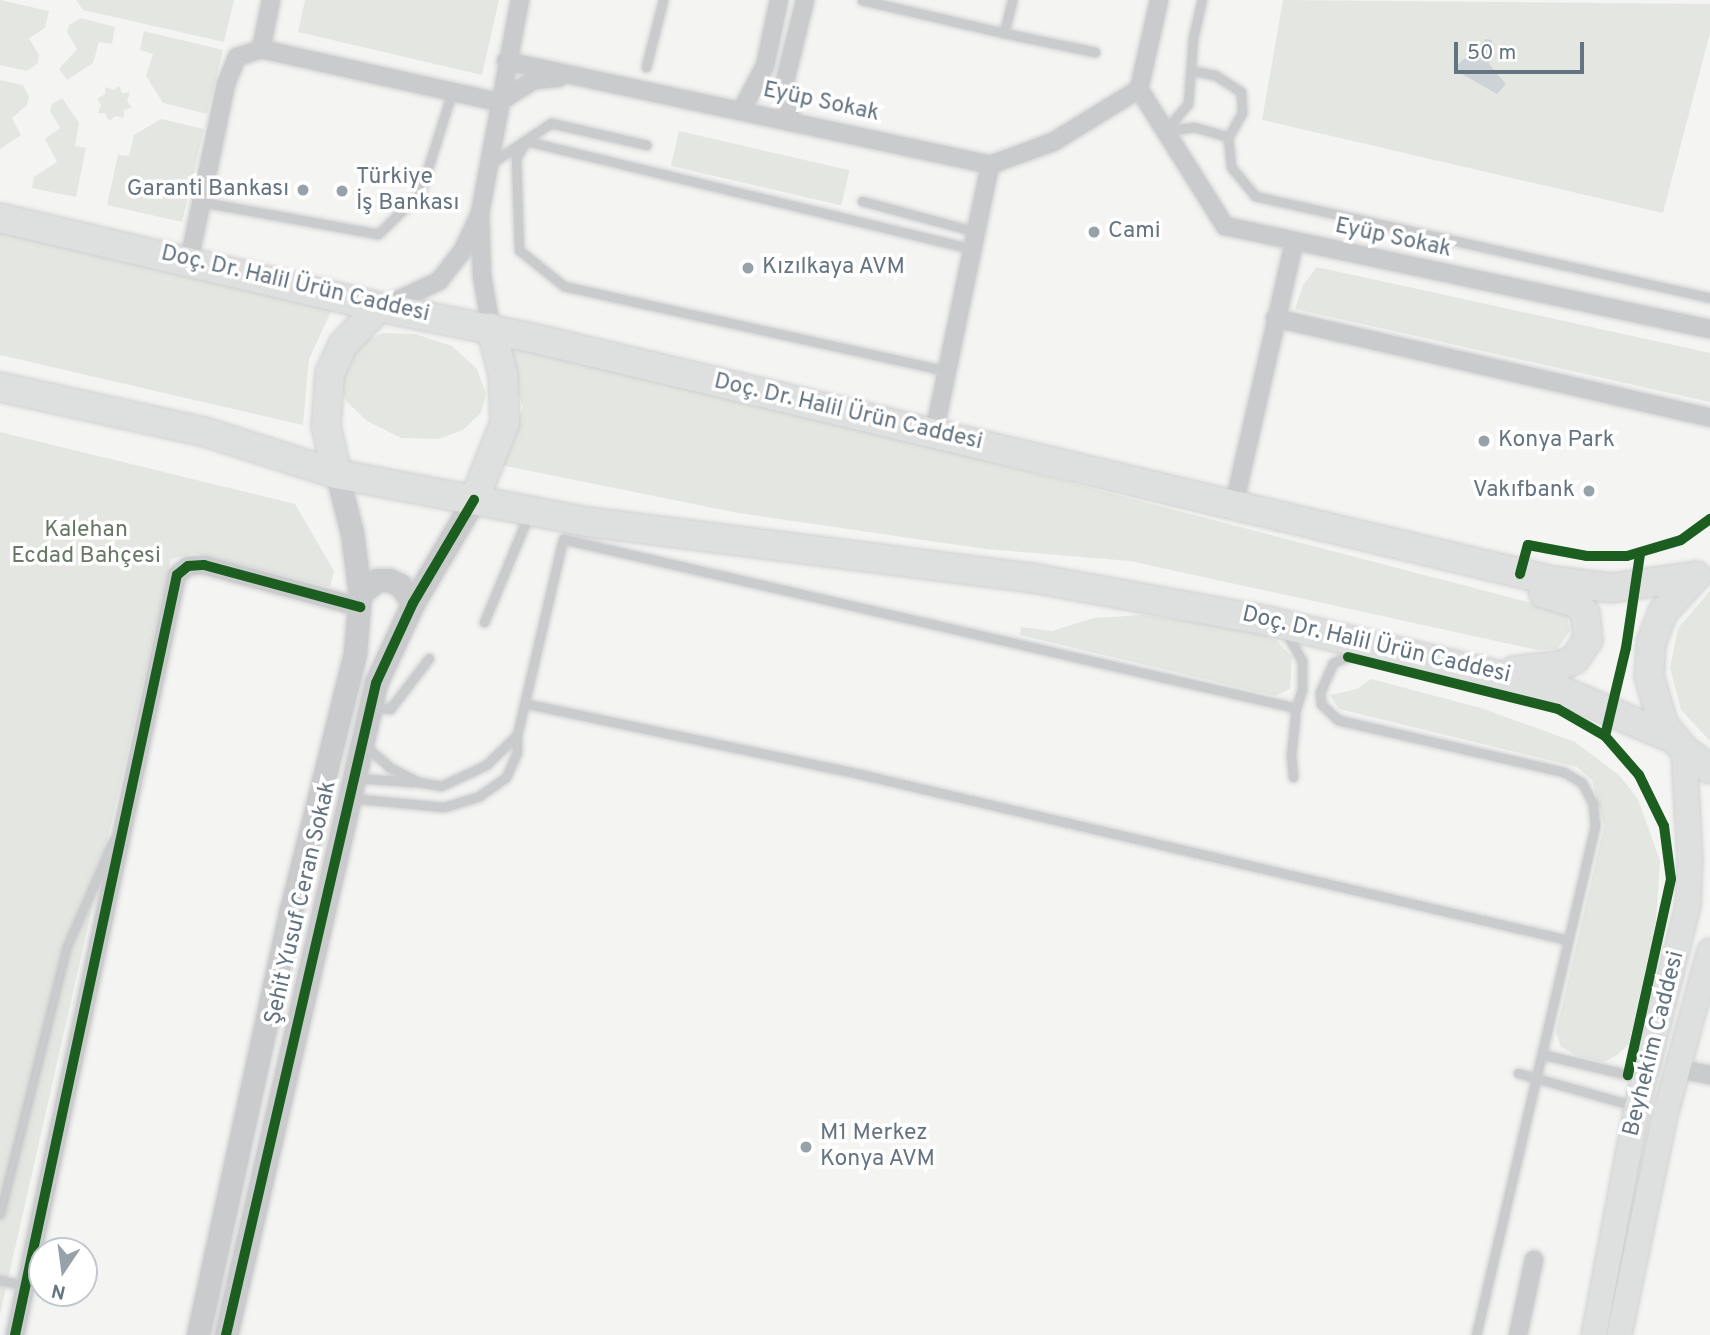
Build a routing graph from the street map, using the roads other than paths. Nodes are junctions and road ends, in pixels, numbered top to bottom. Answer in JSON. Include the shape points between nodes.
{"nodes":[{"id":1,"x":271,"y":0,"type":"edge"},
{"id":2,"x":520,"y":0,"type":"edge"},
{"id":3,"x":663,"y":0,"type":"edge"},
{"id":4,"x":779,"y":0,"type":"edge"},
{"id":5,"x":805,"y":0,"type":"edge"},
{"id":6,"x":862,"y":0,"type":"edge"},
{"id":7,"x":1012,"y":0,"type":"edge"},
{"id":8,"x":1159,"y":0,"type":"edge"},
{"id":9,"x":1202,"y":0,"type":"edge"},
{"id":10,"x":1004,"y":33,"type":"junction"},
{"id":11,"x":261,"y":49,"type":"junction"},
{"id":12,"x":1095,"y":52,"type":"dead end"},
{"id":13,"x":506,"y":61,"type":"junction"},
{"id":14,"x":646,"y":67,"type":"dead end"},
{"id":15,"x":1194,"y":71,"type":"junction"},
{"id":16,"x":576,"y":76,"type":"junction"},
{"id":17,"x":1139,"y":89,"type":"junction"},
{"id":18,"x":452,"y":92,"type":"junction"},
{"id":19,"x":499,"y":102,"type":"junction"},
{"id":20,"x":741,"y":111,"type":"junction"},
{"id":21,"x":791,"y":122,"type":"junction"},
{"id":22,"x":1166,"y":131,"type":"junction"},
{"id":23,"x":1228,"y":137,"type":"junction"},
{"id":24,"x":526,"y":141,"type":"junction"},
{"id":25,"x":647,"y":145,"type":"dead end"},
{"id":26,"x":488,"y":165,"type":"junction"},
{"id":27,"x":990,"y":165,"type":"junction"},
{"id":28,"x":862,"y":201,"type":"dead end"},
{"id":29,"x":202,"y":202,"type":"junction"},
{"id":30,"x":480,"y":213,"type":"junction"},
{"id":31,"x":0,"y":218,"type":"edge"},
{"id":32,"x":976,"y":240,"type":"junction"},
{"id":33,"x":1294,"y":244,"type":"junction"},
{"id":34,"x":189,"y":261,"type":"junction"},
{"id":35,"x":1710,"y":298,"type":"edge"},
{"id":36,"x":379,"y":307,"type":"junction"},
{"id":37,"x":1275,"y":318,"type":"junction"},
{"id":38,"x":491,"y":328,"type":"junction"},
{"id":39,"x":1710,"y":329,"type":"edge"},
{"id":40,"x":947,"y":371,"type":"junction"},
{"id":41,"x":0,"y":387,"type":"edge"},
{"id":42,"x":1710,"y":418,"type":"edge"},
{"id":43,"x":934,"y":433,"type":"junction"},
{"id":44,"x":337,"y":474,"type":"junction"},
{"id":45,"x":474,"y":500,"type":"junction"},
{"id":46,"x":1234,"y":505,"type":"junction"},
{"id":47,"x":530,"y":511,"type":"junction"},
{"id":48,"x":1481,"y":564,"type":"junction"},
{"id":49,"x":1703,"y":572,"type":"edge"},
{"id":50,"x":360,"y":600,"type":"junction"},
{"id":51,"x":413,"y":603,"type":"junction"},
{"id":52,"x":1268,"y":621,"type":"junction"},
{"id":53,"x":484,"y":622,"type":"dead end"},
{"id":54,"x":1371,"y":646,"type":"junction"},
{"id":55,"x":429,"y":657,"type":"dead end"},
{"id":56,"x":1495,"y":672,"type":"junction"},
{"id":57,"x":528,"y":704,"type":"junction"},
{"id":58,"x":370,"y":706,"type":"junction"},
{"id":59,"x":1296,"y":709,"type":"junction"},
{"id":60,"x":517,"y":735,"type":"junction"},
{"id":61,"x":360,"y":741,"type":"junction"},
{"id":62,"x":1678,"y":744,"type":"junction"},
{"id":63,"x":1710,"y":769,"type":"edge"},
{"id":64,"x":1293,"y":777,"type":"dead end"},
{"id":65,"x":419,"y":782,"type":"junction"},
{"id":66,"x":349,"y":787,"type":"junction"},
{"id":67,"x":126,"y":813,"type":"junction"},
{"id":68,"x":1710,"y":820,"type":"edge"},
{"id":69,"x":1689,"y":836,"type":"junction"},
{"id":70,"x":1568,"y":940,"type":"junction"},
{"id":71,"x":1710,"y":951,"type":"edge"},
{"id":72,"x":1545,"y":1055,"type":"junction"},
{"id":73,"x":1679,"y":1069,"type":"junction"},
{"id":74,"x":1518,"y":1073,"type":"dead end"},
{"id":75,"x":1710,"y":1075,"type":"edge"},
{"id":76,"x":1539,"y":1077,"type":"junction"},
{"id":77,"x":1644,"y":1079,"type":"junction"},
{"id":78,"x":1637,"y":1107,"type":"junction"},
{"id":79,"x":0,"y":1214,"type":"edge"},
{"id":80,"x":1534,"y":1261,"type":"dead end"},
{"id":81,"x":0,"y":1280,"type":"edge"},
{"id":82,"x":25,"y":1286,"type":"junction"},
{"id":83,"x":15,"y":1335,"type":"edge"},
{"id":84,"x":198,"y":1335,"type":"edge"},
{"id":85,"x":226,"y":1335,"type":"edge"},
{"id":86,"x":1476,"y":1335,"type":"edge"},
{"id":87,"x":1518,"y":1335,"type":"edge"},
{"id":88,"x":1594,"y":1335,"type":"edge"},
{"id":89,"x":1619,"y":1335,"type":"edge"}],
"edges":[{"from":1,"to":11,"type":"street"},
{"from":2,"to":13,"type":"street"},
{"from":3,"to":14,"type":"lane"},
{"from":4,"to":20,"type":"street","via":[[765,66]]},
{"from":5,"to":21,"type":"street","via":[[785,81]]},
{"from":6,"to":10,"type":"lane"},
{"from":7,"to":10,"type":"lane"},
{"from":8,"to":17,"type":"street"},
{"from":9,"to":15,"type":"lane","via":[[1193,38]]},
{"from":10,"to":12,"type":"lane"},
{"from":11,"to":18,"type":"street"},
{"from":11,"to":29,"type":"street","via":[[237,57]]},
{"from":13,"to":16,"type":"street","name":"Eyüp Sokak"},
{"from":13,"to":19,"type":"street"},
{"from":15,"to":22,"type":"lane","via":[[1188,104]]},
{"from":15,"to":23,"type":"lane","via":[[1215,75],[1241,92],[1242,113]]},
{"from":16,"to":19,"type":"street","via":[[534,80]]},
{"from":16,"to":20,"type":"street","name":"Eyüp Sokak"},
{"from":17,"to":22,"type":"street","name":"Eyüp Sokak"},
{"from":17,"to":27,"type":"street","via":[[1053,142]]},
{"from":18,"to":19,"type":"street"},
{"from":18,"to":29,"type":"lane","via":[[420,193],[378,234]]},
{"from":19,"to":26,"type":"street"},
{"from":20,"to":21,"type":"street","name":"Eyüp Sokak"},
{"from":21,"to":27,"type":"street","name":"Eyüp Sokak"},
{"from":22,"to":23,"type":"lane","via":[[1194,127]]},
{"from":22,"to":33,"type":"street","name":"Eyüp Sokak","via":[[1225,226]]},
{"from":23,"to":35,"type":"lane","via":[[1231,167],[1255,196]]},
{"from":24,"to":25,"type":"lane","via":[[551,123]]},
{"from":24,"to":26,"type":"lane"},
{"from":24,"to":32,"type":"lane"},
{"from":24,"to":40,"type":"lane","via":[[516,158],[519,250],[564,286]]},
{"from":26,"to":30,"type":"street"},
{"from":27,"to":32,"type":"street"},
{"from":28,"to":32,"type":"lane"},
{"from":29,"to":34,"type":"street"},
{"from":30,"to":36,"type":"street","via":[[463,250],[439,281]]},
{"from":30,"to":38,"type":"street","via":[[482,276]]},
{"from":31,"to":34,"type":"main road","name":"Doç. Dr. Halil Ürün Caddesi"},
{"from":32,"to":40,"type":"street"},
{"from":33,"to":37,"type":"street"},
{"from":33,"to":39,"type":"street","name":"Eyüp Sokak"},
{"from":34,"to":36,"type":"main road","name":"Doç. Dr. Halil Ürün Caddesi"},
{"from":36,"to":38,"type":"main road","name":"Doç. Dr. Halil Ürün Caddesi"},
{"from":36,"to":44,"type":"main road","via":[[342,345],[330,373],[326,426]]},
{"from":37,"to":42,"type":"street"},
{"from":37,"to":46,"type":"street"},
{"from":38,"to":43,"type":"main road","name":"Doç. Dr. Halil Ürün Caddesi"},
{"from":38,"to":45,"type":"main road","via":[[503,374],[505,423]]},
{"from":40,"to":43,"type":"street"},
{"from":41,"to":44,"type":"main road","name":"Doç. Dr. Halil Ürün Caddesi","via":[[205,432]]},
{"from":43,"to":46,"type":"main road","name":"Doç. Dr. Halil Ürün Caddesi"},
{"from":44,"to":45,"type":"main road","name":"Doç. Dr. Halil Ürün Caddesi"},
{"from":44,"to":50,"type":"street","name":"Şehit Yusuf Ceran Sokak","via":[[352,533]]},
{"from":45,"to":47,"type":"main road","name":"Doç. Dr. Halil Ürün Caddesi"},
{"from":45,"to":51,"type":"street","name":"Şehit Yusuf Ceran Sokak"},
{"from":46,"to":48,"type":"main road","name":"Doç. Dr. Halil Ürün Caddesi"},
{"from":47,"to":52,"type":"main road","name":"Doç. Dr. Halil Ürün Caddesi","via":[[716,541],[1032,578]]},
{"from":47,"to":53,"type":"lane"},
{"from":48,"to":49,"type":"main road","name":"Doç. Dr. Halil Ürün Caddesi","via":[[1553,581],[1611,588]]},
{"from":48,"to":56,"type":"main road","via":[[1521,585],[1576,603],[1589,626],[1588,640],[1575,659],[1544,669]]},
{"from":49,"to":62,"type":"main road","via":[[1663,612],[1650,652],[1651,693]]},
{"from":50,"to":51,"type":"street","via":[[377,580],[389,580]]},
{"from":50,"to":67,"type":"street","via":[[204,565],[188,566],[177,575]]},
{"from":50,"to":84,"type":"street","name":"Şehit Yusuf Ceran Sokak","via":[[355,653],[291,910]]},
{"from":51,"to":58,"type":"street","name":"Şehit Yusuf Ceran Sokak","via":[[384,660]]},
{"from":52,"to":54,"type":"main road","name":"Doç. Dr. Halil Ürün Caddesi"},
{"from":52,"to":59,"type":"lane","via":[[1291,636],[1302,661]]},
{"from":54,"to":56,"type":"main road","name":"Doç. Dr. Halil Ürün Caddesi"},
{"from":54,"to":70,"type":"lane","via":[[1334,663],[1320,692],[1321,704],[1338,720],[1564,772],[1582,783],[1593,804],[1595,826]]},
{"from":55,"to":58,"type":"lane","via":[[390,709]]},
{"from":56,"to":62,"type":"main road","name":"Doç. Dr. Halil Ürün Caddesi","via":[[1597,702]]},
{"from":57,"to":59,"type":"lane","via":[[563,539]]},
{"from":57,"to":60,"type":"lane"},
{"from":57,"to":70,"type":"lane","via":[[851,772]]},
{"from":58,"to":61,"type":"street","name":"Şehit Yusuf Ceran Sokak"},
{"from":59,"to":64,"type":"lane","via":[[1290,756]]},
{"from":60,"to":65,"type":"lane","via":[[486,765],[441,786]]},
{"from":60,"to":66,"type":"lane","via":[[517,751],[506,777],[479,796],[444,807]]},
{"from":61,"to":65,"type":"lane","via":[[388,767]]},
{"from":61,"to":66,"type":"street","name":"Şehit Yusuf Ceran Sokak"},
{"from":62,"to":63,"type":"main road","name":"Doç. Dr. Halil Ürün Caddesi"},
{"from":62,"to":69,"type":"main road","name":"Beyhekim Caddesi"},
{"from":65,"to":66,"type":"lane"},
{"from":66,"to":85,"type":"street","name":"Şehit Yusuf Ceran Sokak"},
{"from":67,"to":79,"type":"lane","via":[[67,946]]},
{"from":67,"to":82,"type":"street"},
{"from":68,"to":69,"type":"main road"},
{"from":69,"to":77,"type":"main road","name":"Beyhekim Caddesi","via":[[1688,905]]},
{"from":70,"to":72,"type":"lane"},
{"from":71,"to":73,"type":"main road","name":"Beyhekim Caddesi"},
{"from":72,"to":76,"type":"lane"},
{"from":72,"to":77,"type":"lane"},
{"from":73,"to":75,"type":"street"},
{"from":73,"to":89,"type":"main road","name":"Beyhekim Caddesi","via":[[1664,1119]]},
{"from":74,"to":76,"type":"lane"},
{"from":76,"to":78,"type":"lane"},
{"from":76,"to":86,"type":"lane"},
{"from":77,"to":78,"type":"main road","name":"Beyhekim Caddesi"},
{"from":78,"to":88,"type":"main road","name":"Beyhekim Caddesi"},
{"from":80,"to":87,"type":"street"},
{"from":81,"to":82,"type":"lane"},
{"from":82,"to":83,"type":"street"}]}
